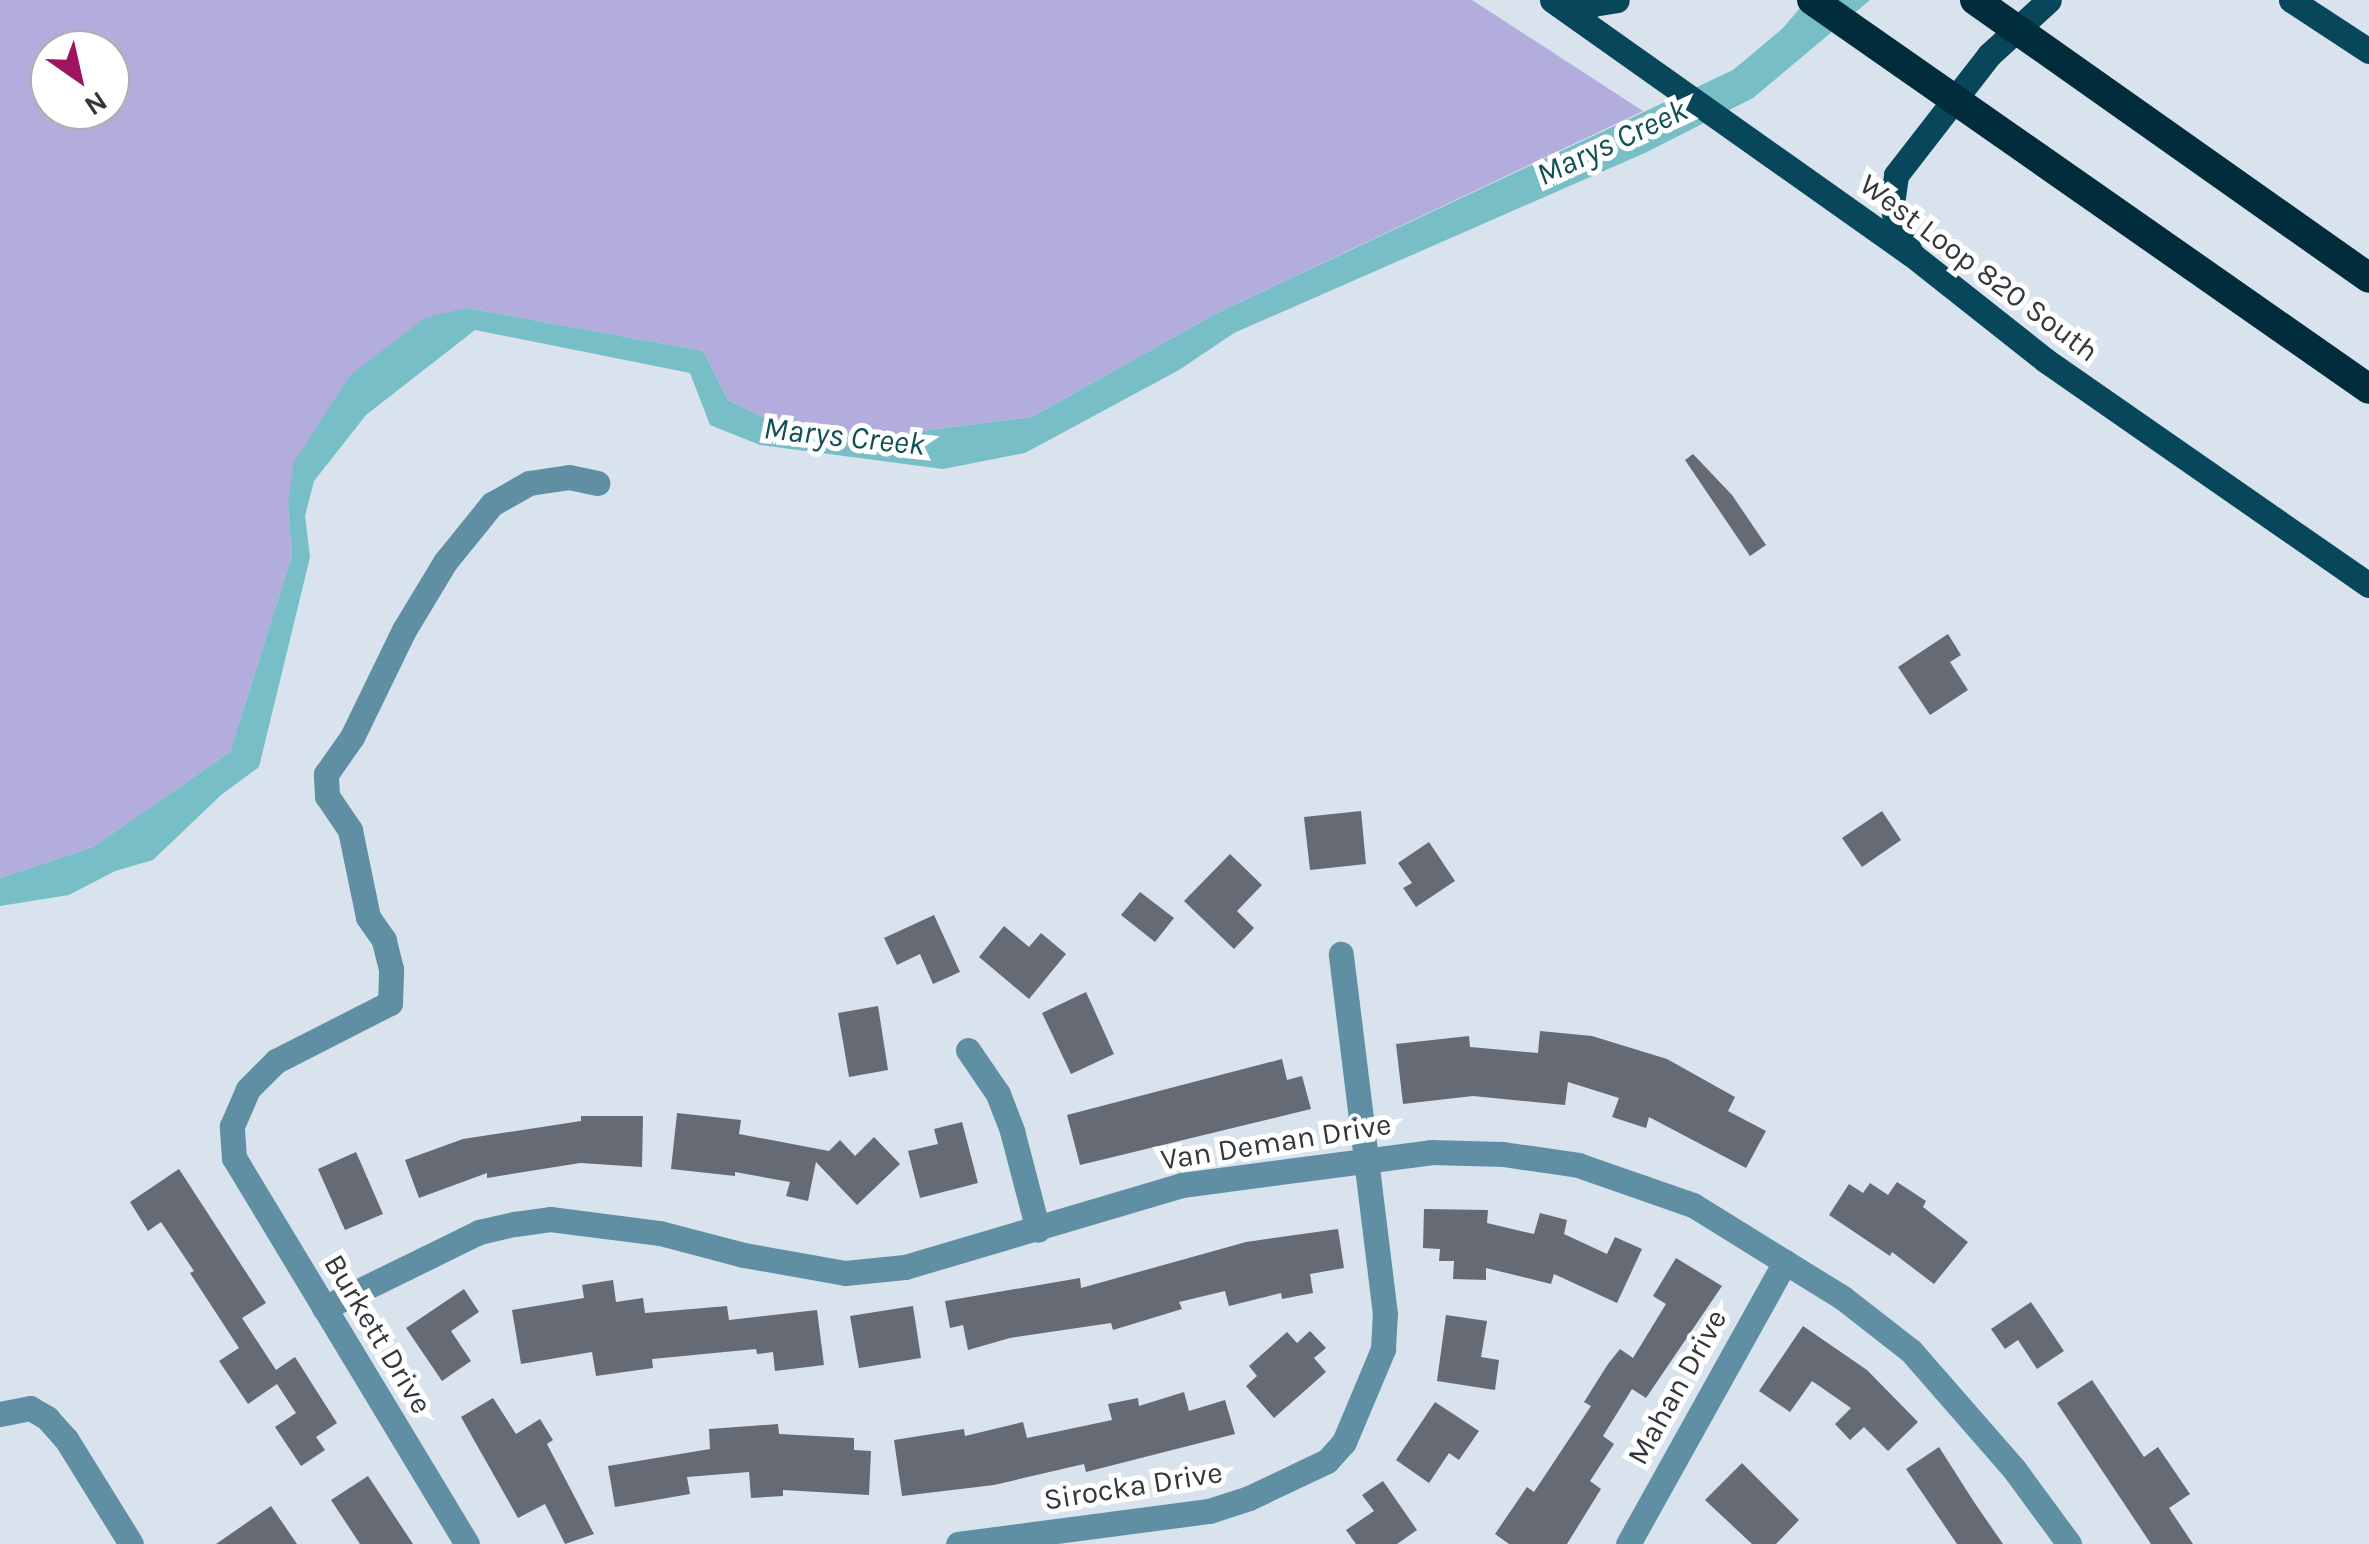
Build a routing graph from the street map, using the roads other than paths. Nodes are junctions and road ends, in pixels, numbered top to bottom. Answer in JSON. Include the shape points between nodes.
{"nodes":[{"id":1,"x":1552,"y":0,"type":"edge"},
{"id":2,"x":1582,"y":0,"type":"edge"},
{"id":3,"x":1617,"y":0,"type":"edge"},
{"id":4,"x":1812,"y":0,"type":"edge"},
{"id":5,"x":1975,"y":0,"type":"edge"},
{"id":6,"x":2049,"y":0,"type":"edge"},
{"id":7,"x":2291,"y":0,"type":"edge"},
{"id":8,"x":2369,"y":51,"type":"edge"},
{"id":9,"x":1911,"y":254,"type":"junction"},
{"id":10,"x":2369,"y":278,"type":"edge"},
{"id":11,"x":2369,"y":390,"type":"edge"},
{"id":12,"x":597,"y":483,"type":"dead end"},
{"id":13,"x":2369,"y":585,"type":"edge"},
{"id":14,"x":1341,"y":954,"type":"dead end"},
{"id":15,"x":968,"y":1050,"type":"dead end"},
{"id":16,"x":1368,"y":1158,"type":"junction"},
{"id":17,"x":1038,"y":1230,"type":"junction"},
{"id":18,"x":1784,"y":1262,"type":"junction"},
{"id":19,"x":324,"y":1308,"type":"junction"},
{"id":20,"x":0,"y":1414,"type":"edge"},
{"id":21,"x":1639,"y":1539,"type":"edge"},
{"id":22,"x":131,"y":1544,"type":"edge"},
{"id":23,"x":467,"y":1544,"type":"edge"},
{"id":24,"x":958,"y":1544,"type":"edge"},
{"id":25,"x":2069,"y":1544,"type":"edge"}],
"edges":[{"from":1,"to":9,"type":"main road","name":"West Loop 820 South"},
{"from":2,"to":3,"type":"main road"},
{"from":4,"to":11,"type":"highway"},
{"from":5,"to":10,"type":"highway"},
{"from":6,"to":9,"type":"main road","via":[[1990,55],[1896,176],[1892,204]]},
{"from":7,"to":8,"type":"main road"},
{"from":9,"to":13,"type":"main road","name":"West Loop 820 South","via":[[2045,360]]},
{"from":12,"to":19,"type":"street","name":"Burkett Drive","via":[[569,477],[529,484],[492,504],[404,630],[352,737],[326,774],[327,796],[350,830],[368,917],[384,940],[390,1003],[276,1061],[248,1088],[232,1126],[234,1158]]},
{"from":14,"to":16,"type":"street","name":"Sirocka Drive"},
{"from":15,"to":17,"type":"street","via":[[998,1094]]},
{"from":16,"to":17,"type":"street","name":"Van Deman Drive","via":[[1182,1185]]},
{"from":16,"to":18,"type":"street","name":"Van Deman Drive","via":[[1449,1152],[1578,1165],[1693,1205]]},
{"from":16,"to":24,"type":"street","name":"Sirocka Drive","via":[[1383,1349],[1344,1442],[1328,1460],[1209,1511]]},
{"from":17,"to":19,"type":"street","name":"Van Deman Drive","via":[[905,1267],[844,1273],[660,1233],[550,1220],[479,1232]]},
{"from":18,"to":21,"type":"street","name":"Mahan Drive"},
{"from":18,"to":25,"type":"street","name":"Van Deman Drive","via":[[1911,1352],[2004,1456]]},
{"from":19,"to":23,"type":"street","name":"Burkett Drive"},
{"from":20,"to":22,"type":"street","via":[[30,1408],[48,1418]]}]}
